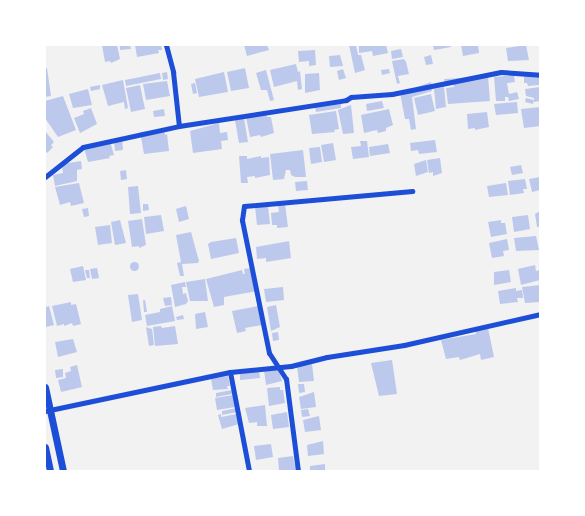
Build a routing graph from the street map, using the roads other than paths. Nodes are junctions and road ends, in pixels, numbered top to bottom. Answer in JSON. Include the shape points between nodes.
{"nodes":[{"id":1,"x":166,"y":45,"type":"edge"},
{"id":2,"x":540,"y":75,"type":"edge"},
{"id":3,"x":179,"y":126,"type":"junction"},
{"id":4,"x":45,"y":177,"type":"edge"},
{"id":5,"x":412,"y":191,"type":"dead end"},
{"id":6,"x":540,"y":314,"type":"edge"},
{"id":7,"x":278,"y":366,"type":"junction"},
{"id":8,"x":230,"y":372,"type":"junction"},
{"id":9,"x":45,"y":387,"type":"edge"},
{"id":10,"x":48,"y":411,"type":"edge"},
{"id":11,"x":45,"y":447,"type":"edge"},
{"id":12,"x":50,"y":471,"type":"edge"},
{"id":13,"x":63,"y":471,"type":"edge"},
{"id":14,"x":249,"y":471,"type":"edge"},
{"id":15,"x":298,"y":471,"type":"edge"}],
"edges":[{"from":1,"to":3,"type":"street","via":[[173,72]]},
{"from":2,"to":3,"type":"street","via":[[501,72],[392,94],[351,97]]},
{"from":3,"to":4,"type":"street","via":[[83,147]]},
{"from":5,"to":7,"type":"street","via":[[244,206],[242,220],[269,353]]},
{"from":6,"to":7,"type":"street","via":[[404,345]]},
{"from":7,"to":8,"type":"street"},
{"from":7,"to":15,"type":"street","via":[[286,379]]},
{"from":8,"to":10,"type":"street"},
{"from":8,"to":14,"type":"street"},
{"from":9,"to":10,"type":"main road"},
{"from":10,"to":13,"type":"main road"},
{"from":11,"to":12,"type":"main road"}]}
